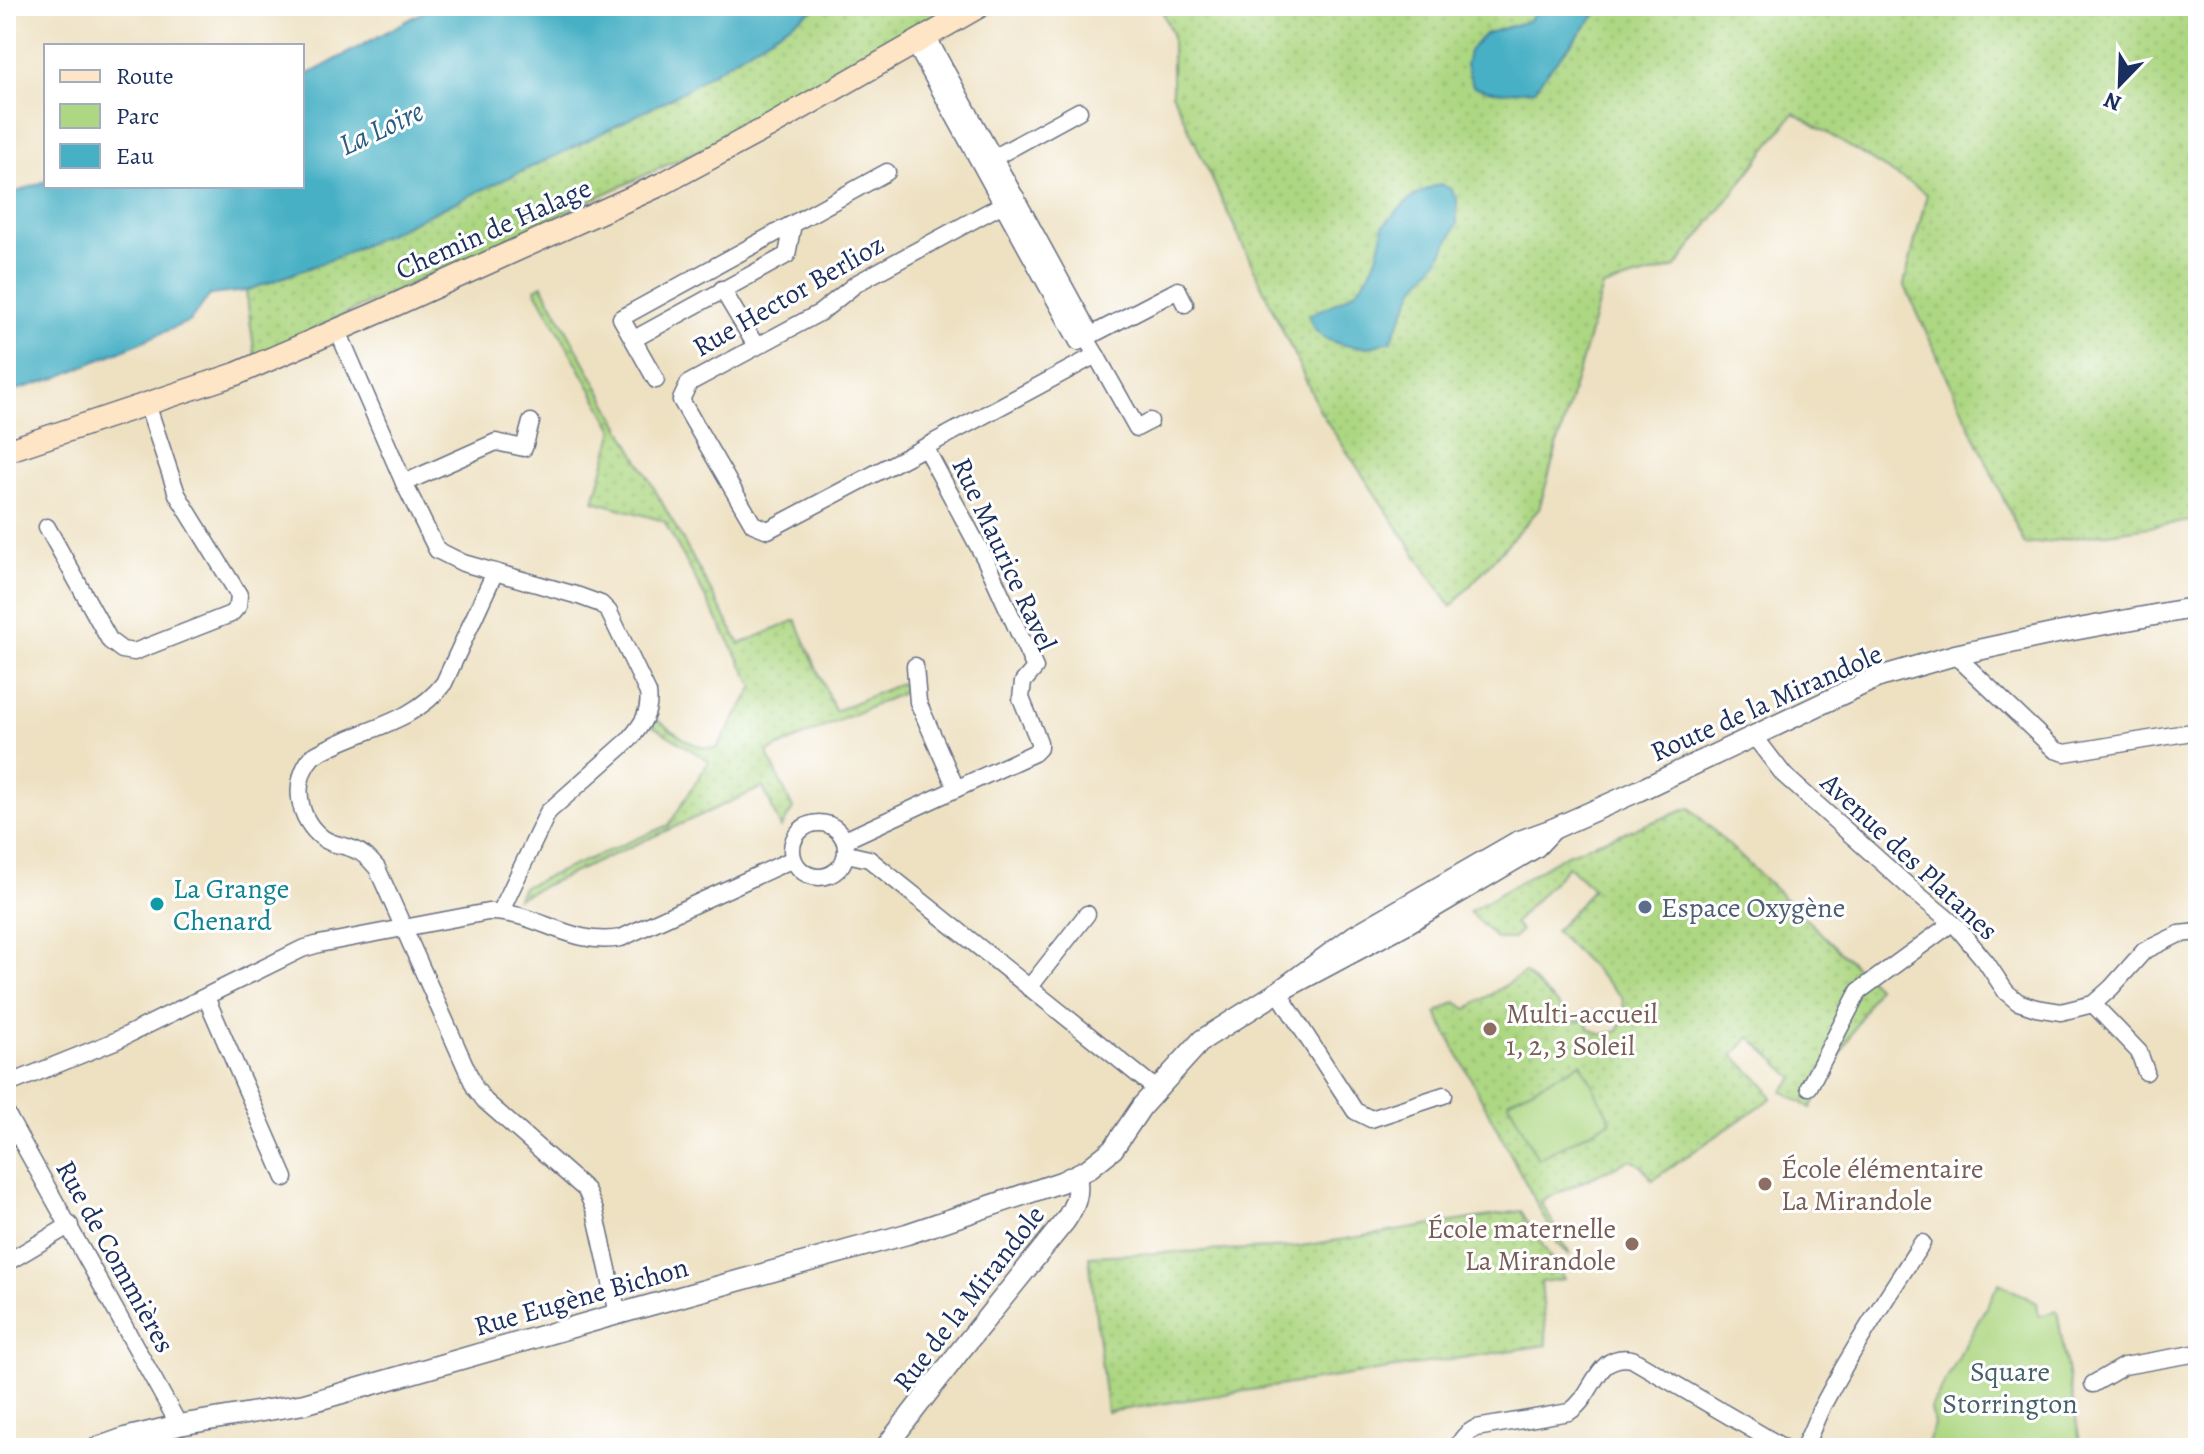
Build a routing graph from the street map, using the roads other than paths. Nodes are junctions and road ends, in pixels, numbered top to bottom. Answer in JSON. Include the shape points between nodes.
{"nodes":[{"id":1,"x":980,"y":6,"type":"edge"},
{"id":2,"x":921,"y":39,"type":"junction"},
{"id":3,"x":1079,"y":111,"type":"dead end"},
{"id":4,"x":988,"y":161,"type":"junction"},
{"id":5,"x":887,"y":172,"type":"dead end"},
{"id":6,"x":1009,"y":200,"type":"junction"},
{"id":7,"x":793,"y":224,"type":"junction"},
{"id":8,"x":722,"y":289,"type":"junction"},
{"id":9,"x":1185,"y":304,"type":"dead end"},
{"id":10,"x":337,"y":329,"type":"junction"},
{"id":11,"x":1085,"y":338,"type":"junction"},
{"id":12,"x":634,"y":339,"type":"junction"},
{"id":13,"x":756,"y":346,"type":"junction"},
{"id":14,"x":1096,"y":355,"type":"junction"},
{"id":15,"x":656,"y":380,"type":"dead end"},
{"id":16,"x":147,"y":404,"type":"junction"},
{"id":17,"x":1150,"y":421,"type":"dead end"},
{"id":18,"x":531,"y":422,"type":"dead end"},
{"id":19,"x":925,"y":447,"type":"junction"},
{"id":20,"x":6,"y":451,"type":"edge"},
{"id":21,"x":404,"y":483,"type":"junction"},
{"id":22,"x":47,"y":527,"type":"dead end"},
{"id":23,"x":495,"y":572,"type":"junction"},
{"id":24,"x":2198,"y":607,"type":"edge"},
{"id":25,"x":1955,"y":655,"type":"junction"},
{"id":26,"x":915,"y":666,"type":"dead end"},
{"id":27,"x":2198,"y":731,"type":"edge"},
{"id":28,"x":1754,"y":736,"type":"junction"},
{"id":29,"x":956,"y":788,"type":"junction"},
{"id":30,"x":846,"y":847,"type":"junction"},
{"id":31,"x":793,"y":859,"type":"junction"},
{"id":32,"x":501,"y":911,"type":"junction"},
{"id":33,"x":1087,"y":914,"type":"dead end"},
{"id":34,"x":1952,"y":923,"type":"junction"},
{"id":35,"x":403,"y":928,"type":"junction"},
{"id":36,"x":2198,"y":932,"type":"edge"},
{"id":37,"x":1029,"y":988,"type":"junction"},
{"id":38,"x":1278,"y":992,"type":"junction"},
{"id":39,"x":206,"y":997,"type":"junction"},
{"id":40,"x":2093,"y":1004,"type":"junction"},
{"id":41,"x":2146,"y":1072,"type":"dead end"},
{"id":42,"x":6,"y":1085,"type":"edge"},
{"id":43,"x":1809,"y":1087,"type":"dead end"},
{"id":44,"x":1156,"y":1089,"type":"junction"},
{"id":45,"x":1444,"y":1095,"type":"dead end"},
{"id":46,"x":6,"y":1113,"type":"edge"},
{"id":47,"x":1076,"y":1176,"type":"junction"},
{"id":48,"x":285,"y":1178,"type":"dead end"},
{"id":49,"x":70,"y":1225,"type":"junction"},
{"id":50,"x":1922,"y":1243,"type":"dead end"},
{"id":51,"x":6,"y":1263,"type":"edge"},
{"id":52,"x":618,"y":1314,"type":"junction"},
{"id":53,"x":2198,"y":1353,"type":"edge"},
{"id":54,"x":2093,"y":1384,"type":"dead end"},
{"id":55,"x":179,"y":1425,"type":"junction"},
{"id":56,"x":97,"y":1448,"type":"edge"},
{"id":57,"x":885,"y":1448,"type":"edge"},
{"id":58,"x":1458,"y":1448,"type":"edge"},
{"id":59,"x":1784,"y":1448,"type":"edge"},
{"id":60,"x":1803,"y":1448,"type":"edge"}],
"edges":[{"from":1,"to":2,"type":"main road","name":"Chemin de Halage"},
{"from":2,"to":4,"type":"street"},
{"from":2,"to":10,"type":"main road","name":"Chemin de Halage","via":[[662,184]]},
{"from":3,"to":4,"type":"street"},
{"from":4,"to":6,"type":"street"},
{"from":5,"to":7,"type":"street"},
{"from":6,"to":11,"type":"street"},
{"from":6,"to":13,"type":"street","name":"Rue Hector Berlioz","via":[[857,283],[821,312]]},
{"from":7,"to":8,"type":"street","via":[[787,255]]},
{"from":7,"to":12,"type":"street","via":[[621,318]]},
{"from":8,"to":12,"type":"street"},
{"from":8,"to":13,"type":"street"},
{"from":9,"to":11,"type":"street","via":[[1178,290]]},
{"from":10,"to":16,"type":"main road","name":"Chemin de Halage","via":[[236,374]]},
{"from":10,"to":21,"type":"street"},
{"from":11,"to":14,"type":"street"},
{"from":12,"to":15,"type":"street"},
{"from":13,"to":19,"type":"street","name":"Rue Hector Berlioz","via":[[689,383],[681,400],[753,524],[768,530]]},
{"from":14,"to":17,"type":"street","via":[[1137,428]]},
{"from":14,"to":19,"type":"street","name":"Rue Maurice Ravel"},
{"from":16,"to":20,"type":"main road","name":"Chemin de Halage"},
{"from":16,"to":22,"type":"street","via":[[177,494],[239,595],[238,606],[231,614],[152,646],[122,650],[110,641]]},
{"from":18,"to":21,"type":"street","via":[[524,448],[496,442]]},
{"from":19,"to":29,"type":"street","name":"Rue Maurice Ravel","via":[[1035,668],[1023,682],[1021,698],[1039,748]]},
{"from":21,"to":23,"type":"street","via":[[437,550]]},
{"from":23,"to":32,"type":"street","via":[[601,604],[649,703],[629,740],[548,812]]},
{"from":23,"to":35,"type":"street","via":[[434,697],[323,750],[301,776],[301,803],[314,831],[365,855],[377,868]]},
{"from":24,"to":25,"type":"street","name":"Route de la Mirandole"},
{"from":25,"to":27,"type":"street","via":[[2055,750],[2065,753]]},
{"from":25,"to":28,"type":"street","name":"Route de la Mirandole","via":[[1876,678]]},
{"from":26,"to":29,"type":"street","via":[[918,702]]},
{"from":28,"to":34,"type":"street","name":"Avenue des Platanes","via":[[1784,775]]},
{"from":28,"to":38,"type":"street","name":"Route de la Mirandole","via":[[1553,829],[1536,847],[1442,894],[1409,922]]},
{"from":29,"to":30,"type":"street"},
{"from":30,"to":31,"type":"street","via":[[844,863],[822,878],[805,874]]},
{"from":30,"to":31,"type":"street","via":[[840,832],[814,823],[793,841]]},
{"from":30,"to":37,"type":"street","via":[[869,859]]},
{"from":31,"to":32,"type":"street","via":[[606,941]]},
{"from":32,"to":35,"type":"street"},
{"from":33,"to":37,"type":"street"},
{"from":34,"to":40,"type":"street","name":"Avenue des Platanes","via":[[2018,1002],[2061,1012]]},
{"from":34,"to":43,"type":"street","via":[[1859,991]]},
{"from":35,"to":39,"type":"street","via":[[302,949]]},
{"from":35,"to":52,"type":"street","via":[[475,1088],[586,1190]]},
{"from":36,"to":40,"type":"street","via":[[2179,934],[2144,951]]},
{"from":37,"to":44,"type":"street"},
{"from":38,"to":44,"type":"street","name":"Route de la Mirandole","via":[[1202,1040]]},
{"from":38,"to":45,"type":"street","via":[[1355,1111],[1371,1119]]},
{"from":39,"to":42,"type":"street"},
{"from":39,"to":48,"type":"street"},
{"from":40,"to":41,"type":"street","via":[[2139,1052]]},
{"from":44,"to":47,"type":"street","name":"Rue Eugène Bichon","via":[[1113,1149]]},
{"from":46,"to":49,"type":"street","name":"Rue de Commières"},
{"from":47,"to":52,"type":"street","name":"Rue Eugène Bichon","via":[[907,1234]]},
{"from":47,"to":57,"type":"street","name":"Rue de la Mirandole","via":[[1077,1200],[1065,1221]]},
{"from":49,"to":51,"type":"street"},
{"from":49,"to":55,"type":"street","name":"Rue de Commières"},
{"from":50,"to":60,"type":"street","via":[[1823,1405]]},
{"from":52,"to":55,"type":"street","name":"Rue Eugène Bichon","via":[[304,1404]]},
{"from":53,"to":54,"type":"street","via":[[2124,1366]]},
{"from":55,"to":56,"type":"street","name":"Rue Eugène Bichon"},
{"from":58,"to":59,"type":"street","via":[[1476,1428],[1569,1412],[1618,1358],[1632,1359]]}]}
